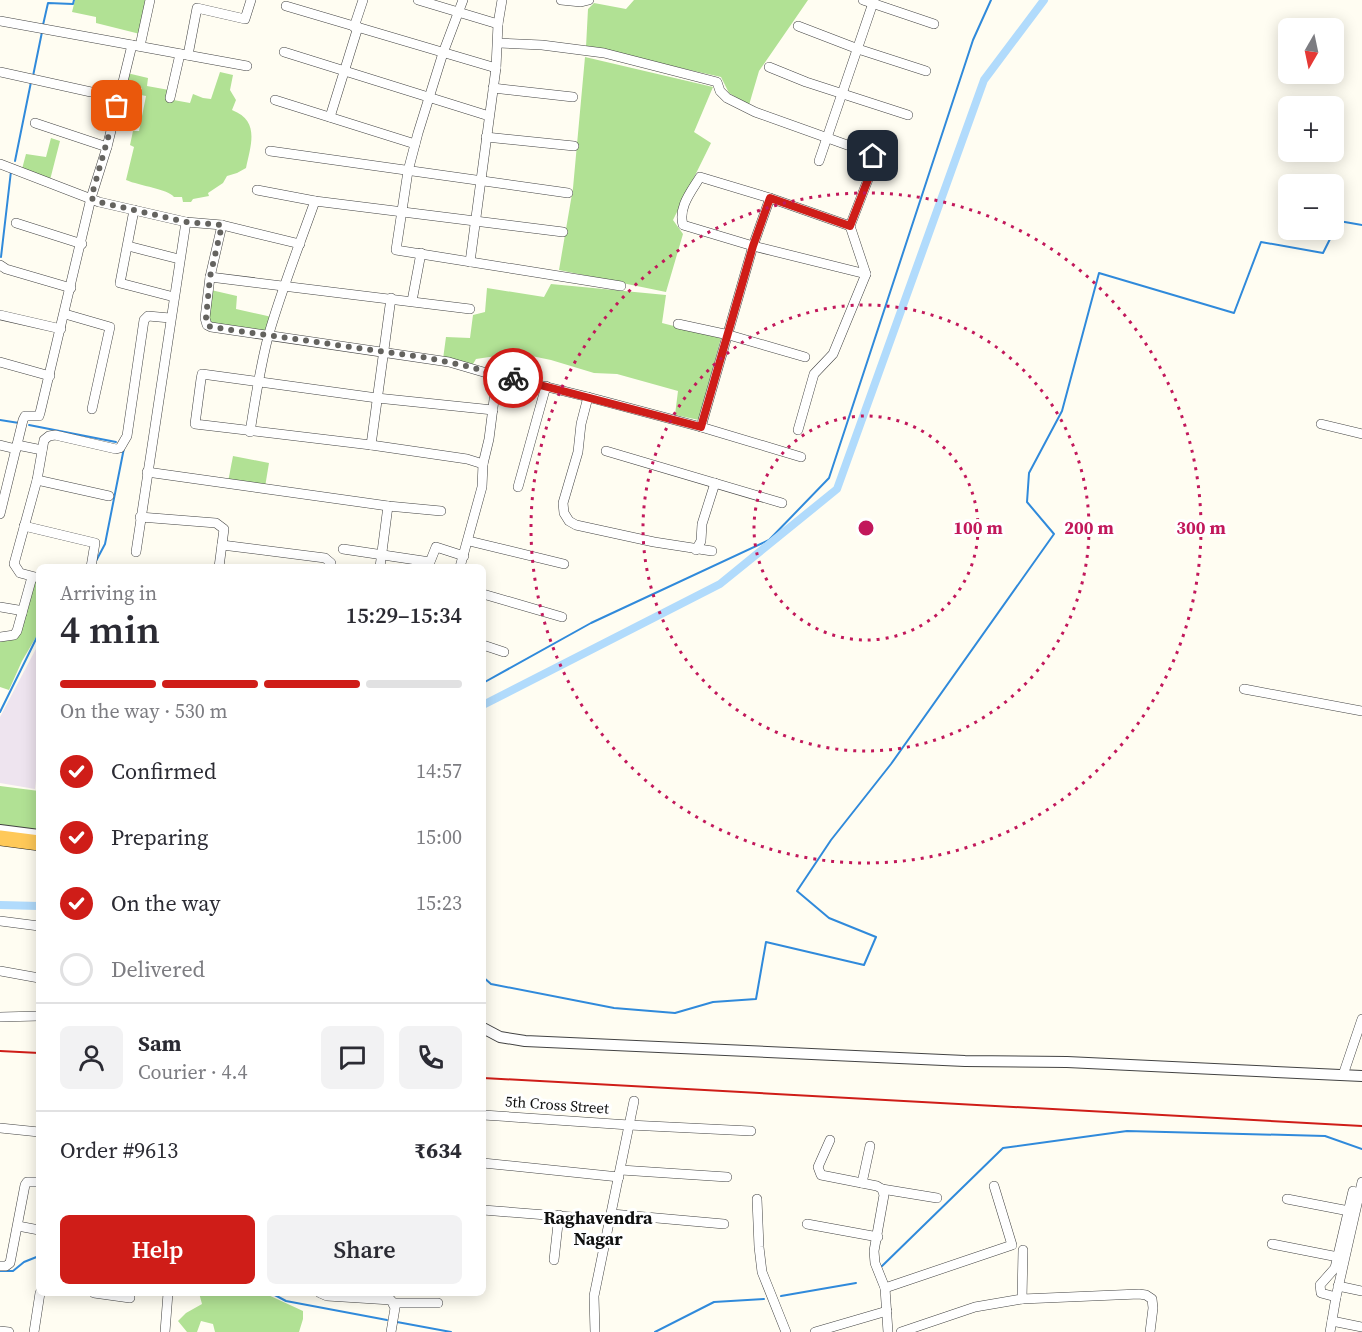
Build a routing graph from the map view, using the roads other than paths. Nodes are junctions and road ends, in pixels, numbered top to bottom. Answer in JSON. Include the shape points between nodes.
{"nodes":[{"id":1,"x":150,"y":0,"type":"edge"},
{"id":2,"x":251,"y":0,"type":"edge"},
{"id":3,"x":363,"y":0,"type":"edge"},
{"id":4,"x":418,"y":0,"type":"edge"},
{"id":5,"x":463,"y":0,"type":"edge"},
{"id":6,"x":502,"y":0,"type":"edge"},
{"id":7,"x":561,"y":0,"type":"edge"},
{"id":8,"x":589,"y":0,"type":"edge"},
{"id":9,"x":870,"y":1,"type":"edge"},
{"id":10,"x":286,"y":6,"type":"dead end"},
{"id":11,"x":459,"y":12,"type":"junction"},
{"id":12,"x":0,"y":21,"type":"edge"},
{"id":13,"x":498,"y":24,"type":"junction"},
{"id":14,"x":934,"y":24,"type":"dead end"},
{"id":15,"x":798,"y":26,"type":"dead end"},
{"id":16,"x":356,"y":27,"type":"junction"},
{"id":17,"x":499,"y":43,"type":"junction"},
{"id":18,"x":136,"y":46,"type":"junction"},
{"id":19,"x":858,"y":49,"type":"junction"},
{"id":20,"x":284,"y":52,"type":"dead end"},
{"id":21,"x":443,"y":53,"type":"junction"},
{"id":22,"x":184,"y":54,"type":"junction"},
{"id":23,"x":247,"y":66,"type":"dead end"},
{"id":24,"x":769,"y":67,"type":"dead end"},
{"id":25,"x":496,"y":68,"type":"junction"},
{"id":26,"x":926,"y":70,"type":"dead end"},
{"id":27,"x":344,"y":71,"type":"junction"},
{"id":28,"x":0,"y":72,"type":"edge"},
{"id":29,"x":493,"y":88,"type":"junction"},
{"id":30,"x":91,"y":92,"type":"dead end"},
{"id":31,"x":843,"y":94,"type":"junction"},
{"id":32,"x":573,"y":97,"type":"dead end"},
{"id":33,"x":170,"y":98,"type":"dead end"},
{"id":34,"x":428,"y":98,"type":"junction"},
{"id":35,"x":275,"y":100,"type":"dead end"},
{"id":36,"x":908,"y":115,"type":"dead end"},
{"id":37,"x":489,"y":116,"type":"junction"},
{"id":38,"x":330,"y":117,"type":"junction"},
{"id":39,"x":34,"y":123,"type":"dead end"},
{"id":40,"x":486,"y":136,"type":"junction"},
{"id":41,"x":827,"y":138,"type":"junction"},
{"id":42,"x":415,"y":144,"type":"junction"},
{"id":43,"x":574,"y":146,"type":"dead end"},
{"id":44,"x":107,"y":147,"type":"junction"},
{"id":45,"x":270,"y":151,"type":"dead end"},
{"id":46,"x":873,"y":156,"type":"junction"},
{"id":47,"x":819,"y":161,"type":"dead end"},
{"id":48,"x":892,"y":161,"type":"dead end"},
{"id":49,"x":0,"y":164,"type":"edge"},
{"id":50,"x":408,"y":171,"type":"junction"},
{"id":51,"x":481,"y":181,"type":"junction"},
{"id":52,"x":257,"y":190,"type":"dead end"},
{"id":53,"x":568,"y":193,"type":"dead end"},
{"id":54,"x":91,"y":198,"type":"junction"},
{"id":55,"x":770,"y":198,"type":"junction"},
{"id":56,"x":315,"y":201,"type":"junction"},
{"id":57,"x":134,"y":210,"type":"junction"},
{"id":58,"x":402,"y":212,"type":"junction"},
{"id":59,"x":476,"y":221,"type":"junction"},
{"id":60,"x":186,"y":222,"type":"junction"},
{"id":61,"x":16,"y":224,"type":"dead end"},
{"id":62,"x":222,"y":225,"type":"junction"},
{"id":63,"x":850,"y":226,"type":"junction"},
{"id":64,"x":563,"y":232,"type":"dead end"},
{"id":65,"x":300,"y":243,"type":"junction"},
{"id":66,"x":82,"y":244,"type":"junction"},
{"id":67,"x":128,"y":246,"type":"junction"},
{"id":68,"x":753,"y":246,"type":"junction"},
{"id":69,"x":421,"y":253,"type":"junction"},
{"id":70,"x":180,"y":259,"type":"junction"},
{"id":71,"x":470,"y":262,"type":"junction"},
{"id":72,"x":0,"y":265,"type":"edge"},
{"id":73,"x":866,"y":274,"type":"junction"},
{"id":74,"x":210,"y":277,"type":"junction"},
{"id":75,"x":284,"y":286,"type":"junction"},
{"id":76,"x":621,"y":286,"type":"dead end"},
{"id":77,"x":71,"y":288,"type":"junction"},
{"id":78,"x":174,"y":297,"type":"junction"},
{"id":79,"x":391,"y":298,"type":"junction"},
{"id":80,"x":412,"y":301,"type":"junction"},
{"id":81,"x":470,"y":309,"type":"dead end"},
{"id":82,"x":65,"y":314,"type":"junction"},
{"id":83,"x":0,"y":315,"type":"edge"},
{"id":84,"x":170,"y":318,"type":"junction"},
{"id":85,"x":678,"y":324,"type":"dead end"},
{"id":86,"x":61,"y":329,"type":"junction"},
{"id":87,"x":729,"y":335,"type":"junction"},
{"id":88,"x":269,"y":336,"type":"junction"},
{"id":89,"x":384,"y":351,"type":"junction"},
{"id":90,"x":805,"y":357,"type":"dead end"},
{"id":91,"x":0,"y":362,"type":"edge"},
{"id":92,"x":50,"y":376,"type":"junction"},
{"id":93,"x":497,"y":376,"type":"junction"},
{"id":94,"x":258,"y":382,"type":"junction"},
{"id":95,"x":546,"y":386,"type":"junction"},
{"id":96,"x":588,"y":397,"type":"junction"},
{"id":97,"x":377,"y":398,"type":"junction"},
{"id":98,"x":92,"y":409,"type":"dead end"},
{"id":99,"x":493,"y":410,"type":"junction"},
{"id":100,"x":1321,"y":424,"type":"dead end"},
{"id":101,"x":701,"y":427,"type":"junction"},
{"id":102,"x":798,"y":430,"type":"dead end"},
{"id":103,"x":250,"y":432,"type":"junction"},
{"id":104,"x":1362,"y":434,"type":"edge"},
{"id":105,"x":0,"y":445,"type":"edge"},
{"id":106,"x":371,"y":445,"type":"junction"},
{"id":107,"x":17,"y":447,"type":"junction"},
{"id":108,"x":42,"y":450,"type":"junction"},
{"id":109,"x":606,"y":451,"type":"dead end"},
{"id":110,"x":801,"y":457,"type":"dead end"},
{"id":111,"x":483,"y":464,"type":"junction"},
{"id":112,"x":147,"y":472,"type":"junction"},
{"id":113,"x":37,"y":480,"type":"junction"},
{"id":114,"x":715,"y":483,"type":"junction"},
{"id":115,"x":518,"y":487,"type":"dead end"},
{"id":116,"x":109,"y":496,"type":"dead end"},
{"id":117,"x":782,"y":503,"type":"dead end"},
{"id":118,"x":388,"y":506,"type":"junction"},
{"id":119,"x":441,"y":511,"type":"dead end"},
{"id":120,"x":0,"y":514,"type":"edge"},
{"id":121,"x":140,"y":517,"type":"junction"},
{"id":122,"x":24,"y":526,"type":"junction"},
{"id":123,"x":469,"y":541,"type":"junction"},
{"id":124,"x":222,"y":545,"type":"junction"},
{"id":125,"x":343,"y":549,"type":"dead end"},
{"id":126,"x":696,"y":550,"type":"junction"},
{"id":127,"x":712,"y":551,"type":"dead end"},
{"id":128,"x":136,"y":552,"type":"dead end"},
{"id":129,"x":381,"y":554,"type":"junction"},
{"id":130,"x":464,"y":556,"type":"junction"},
{"id":131,"x":92,"y":564,"type":"edge"},
{"id":132,"x":219,"y":564,"type":"edge"},
{"id":133,"x":331,"y":564,"type":"edge"},
{"id":134,"x":380,"y":564,"type":"edge"},
{"id":135,"x":461,"y":564,"type":"edge"},
{"id":136,"x":564,"y":564,"type":"dead end"},
{"id":137,"x":36,"y":578,"type":"edge"},
{"id":138,"x":486,"y":595,"type":"edge"},
{"id":139,"x":0,"y":607,"type":"edge"},
{"id":140,"x":22,"y":613,"type":"junction"},
{"id":141,"x":562,"y":617,"type":"dead end"},
{"id":142,"x":0,"y":637,"type":"edge"},
{"id":143,"x":486,"y":647,"type":"edge"},
{"id":144,"x":504,"y":652,"type":"dead end"},
{"id":145,"x":1244,"y":689,"type":"dead end"},
{"id":146,"x":1362,"y":711,"type":"edge"},
{"id":147,"x":0,"y":830,"type":"edge"},
{"id":148,"x":36,"y":835,"type":"edge"},
{"id":149,"x":0,"y":838,"type":"edge"},
{"id":150,"x":36,"y":843,"type":"edge"},
{"id":151,"x":0,"y":845,"type":"edge"},
{"id":152,"x":36,"y":850,"type":"edge"},
{"id":153,"x":0,"y":921,"type":"edge"},
{"id":154,"x":36,"y":926,"type":"edge"},
{"id":155,"x":0,"y":972,"type":"edge"},
{"id":156,"x":36,"y":978,"type":"edge"},
{"id":157,"x":36,"y":1016,"type":"edge"},
{"id":158,"x":0,"y":1017,"type":"edge"},
{"id":159,"x":1362,"y":1020,"type":"edge"},
{"id":160,"x":486,"y":1030,"type":"edge"},
{"id":161,"x":1343,"y":1075,"type":"junction"},
{"id":162,"x":1362,"y":1076,"type":"edge"},
{"id":163,"x":634,"y":1101,"type":"dead end"},
{"id":164,"x":486,"y":1116,"type":"edge"},
{"id":165,"x":629,"y":1125,"type":"junction"},
{"id":166,"x":0,"y":1128,"type":"edge"},
{"id":167,"x":36,"y":1131,"type":"edge"},
{"id":168,"x":751,"y":1131,"type":"dead end"},
{"id":169,"x":830,"y":1140,"type":"dead end"},
{"id":170,"x":870,"y":1146,"type":"dead end"},
{"id":171,"x":486,"y":1163,"type":"edge"},
{"id":172,"x":620,"y":1173,"type":"junction"},
{"id":173,"x":727,"y":1177,"type":"dead end"},
{"id":174,"x":36,"y":1182,"type":"edge"},
{"id":175,"x":1362,"y":1182,"type":"edge"},
{"id":176,"x":862,"y":1183,"type":"junction"},
{"id":177,"x":994,"y":1186,"type":"dead end"},
{"id":178,"x":882,"y":1189,"type":"junction"},
{"id":179,"x":1353,"y":1191,"type":"dead end"},
{"id":180,"x":937,"y":1198,"type":"dead end"},
{"id":181,"x":757,"y":1199,"type":"dead end"},
{"id":182,"x":1287,"y":1199,"type":"dead end"},
{"id":183,"x":486,"y":1210,"type":"edge"},
{"id":184,"x":1349,"y":1211,"type":"junction"},
{"id":185,"x":559,"y":1215,"type":"junction"},
{"id":186,"x":611,"y":1217,"type":"junction"},
{"id":187,"x":724,"y":1224,"type":"dead end"},
{"id":188,"x":807,"y":1224,"type":"dead end"},
{"id":189,"x":18,"y":1226,"type":"junction"},
{"id":190,"x":36,"y":1229,"type":"edge"},
{"id":191,"x":878,"y":1237,"type":"junction"},
{"id":192,"x":1272,"y":1244,"type":"dead end"},
{"id":193,"x":1023,"y":1250,"type":"dead end"},
{"id":194,"x":1338,"y":1257,"type":"junction"},
{"id":195,"x":554,"y":1260,"type":"dead end"},
{"id":196,"x":0,"y":1266,"type":"edge"},
{"id":197,"x":1338,"y":1286,"type":"junction"},
{"id":198,"x":885,"y":1288,"type":"junction"},
{"id":199,"x":1362,"y":1291,"type":"edge"},
{"id":200,"x":40,"y":1296,"type":"edge"},
{"id":201,"x":116,"y":1296,"type":"edge"},
{"id":202,"x":168,"y":1296,"type":"edge"},
{"id":203,"x":327,"y":1296,"type":"edge"},
{"id":204,"x":1336,"y":1297,"type":"junction"},
{"id":205,"x":130,"y":1298,"type":"dead end"},
{"id":206,"x":1022,"y":1299,"type":"junction"},
{"id":207,"x":394,"y":1303,"type":"junction"},
{"id":208,"x":438,"y":1303,"type":"dead end"},
{"id":209,"x":887,"y":1311,"type":"junction"},
{"id":210,"x":1332,"y":1321,"type":"junction"},
{"id":211,"x":1362,"y":1327,"type":"edge"},
{"id":212,"x":0,"y":1331,"type":"edge"},
{"id":213,"x":9,"y":1332,"type":"edge"},
{"id":214,"x":34,"y":1332,"type":"edge"},
{"id":215,"x":165,"y":1332,"type":"edge"},
{"id":216,"x":391,"y":1332,"type":"edge"},
{"id":217,"x":595,"y":1332,"type":"edge"},
{"id":218,"x":786,"y":1332,"type":"edge"},
{"id":219,"x":815,"y":1332,"type":"edge"},
{"id":220,"x":888,"y":1332,"type":"edge"},
{"id":221,"x":901,"y":1332,"type":"edge"},
{"id":222,"x":1150,"y":1332,"type":"edge"},
{"id":223,"x":1330,"y":1332,"type":"edge"}],
"edges":[{"from":1,"to":18,"type":"street"},
{"from":2,"to":22,"type":"street","via":[[245,19],[197,8]]},
{"from":3,"to":16,"type":"street"},
{"from":4,"to":11,"type":"street"},
{"from":5,"to":11,"type":"street"},
{"from":6,"to":13,"type":"street"},
{"from":7,"to":8,"type":"street"},
{"from":9,"to":14,"type":"street"},
{"from":9,"to":19,"type":"street"},
{"from":10,"to":16,"type":"street"},
{"from":11,"to":13,"type":"street"},
{"from":11,"to":21,"type":"street"},
{"from":12,"to":18,"type":"street"},
{"from":13,"to":17,"type":"street"},
{"from":15,"to":19,"type":"street"},
{"from":16,"to":21,"type":"street"},
{"from":16,"to":27,"type":"street"},
{"from":17,"to":25,"type":"street"},
{"from":17,"to":41,"type":"street","via":[[604,53],[717,82],[727,98]]},
{"from":18,"to":22,"type":"street"},
{"from":18,"to":44,"type":"street"},
{"from":19,"to":26,"type":"street"},
{"from":19,"to":31,"type":"street"},
{"from":20,"to":27,"type":"street"},
{"from":21,"to":25,"type":"street"},
{"from":21,"to":34,"type":"street"},
{"from":22,"to":23,"type":"street"},
{"from":22,"to":33,"type":"street"},
{"from":24,"to":31,"type":"street"},
{"from":25,"to":29,"type":"street"},
{"from":27,"to":34,"type":"street"},
{"from":27,"to":38,"type":"street"},
{"from":28,"to":30,"type":"street"},
{"from":29,"to":32,"type":"street"},
{"from":29,"to":37,"type":"street"},
{"from":31,"to":36,"type":"street"},
{"from":31,"to":41,"type":"street"},
{"from":34,"to":37,"type":"street"},
{"from":34,"to":42,"type":"street"},
{"from":35,"to":38,"type":"street"},
{"from":37,"to":40,"type":"street"},
{"from":38,"to":42,"type":"street"},
{"from":39,"to":44,"type":"street"},
{"from":40,"to":43,"type":"street"},
{"from":40,"to":51,"type":"street"},
{"from":41,"to":46,"type":"street"},
{"from":41,"to":47,"type":"street"},
{"from":42,"to":50,"type":"street"},
{"from":44,"to":54,"type":"street"},
{"from":45,"to":50,"type":"street"},
{"from":46,"to":48,"type":"street"},
{"from":46,"to":63,"type":"street"},
{"from":49,"to":54,"type":"street"},
{"from":50,"to":51,"type":"street"},
{"from":50,"to":58,"type":"street"},
{"from":51,"to":53,"type":"street"},
{"from":51,"to":59,"type":"street"},
{"from":52,"to":56,"type":"street"},
{"from":54,"to":57,"type":"street"},
{"from":54,"to":66,"type":"street"},
{"from":55,"to":63,"type":"street"},
{"from":55,"to":68,"type":"street"},
{"from":55,"to":68,"type":"street","via":[[700,177],[683,206],[684,225]]},
{"from":56,"to":58,"type":"street"},
{"from":56,"to":65,"type":"street"},
{"from":57,"to":60,"type":"street"},
{"from":57,"to":67,"type":"street"},
{"from":58,"to":59,"type":"street"},
{"from":58,"to":69,"type":"street","via":[[396,250]]},
{"from":59,"to":64,"type":"street"},
{"from":59,"to":71,"type":"street"},
{"from":60,"to":62,"type":"street"},
{"from":60,"to":70,"type":"street"},
{"from":61,"to":66,"type":"street"},
{"from":62,"to":65,"type":"street"},
{"from":62,"to":74,"type":"street"},
{"from":63,"to":73,"type":"street"},
{"from":65,"to":75,"type":"street"},
{"from":66,"to":77,"type":"street"},
{"from":67,"to":70,"type":"street"},
{"from":67,"to":78,"type":"street","via":[[120,283]]},
{"from":68,"to":73,"type":"street"},
{"from":68,"to":87,"type":"street"},
{"from":69,"to":71,"type":"street"},
{"from":69,"to":80,"type":"street"},
{"from":70,"to":78,"type":"street"},
{"from":71,"to":76,"type":"street"},
{"from":72,"to":77,"type":"street"},
{"from":73,"to":102,"type":"street","via":[[833,354],[814,374]]},
{"from":74,"to":75,"type":"street"},
{"from":74,"to":88,"type":"street","via":[[207,325]]},
{"from":75,"to":79,"type":"street"},
{"from":75,"to":88,"type":"street"},
{"from":77,"to":82,"type":"street"},
{"from":78,"to":84,"type":"street"},
{"from":79,"to":80,"type":"street"},
{"from":79,"to":89,"type":"street"},
{"from":80,"to":81,"type":"street"},
{"from":82,"to":86,"type":"street"},
{"from":82,"to":98,"type":"street","via":[[110,327]]},
{"from":83,"to":86,"type":"street"},
{"from":84,"to":108,"type":"street","via":[[148,316],[144,320],[127,436],[120,448],[55,435],[44,440]]},
{"from":84,"to":112,"type":"street"},
{"from":85,"to":87,"type":"street"},
{"from":86,"to":92,"type":"street"},
{"from":87,"to":90,"type":"street"},
{"from":87,"to":101,"type":"street"},
{"from":88,"to":89,"type":"street"},
{"from":88,"to":94,"type":"street"},
{"from":89,"to":93,"type":"street","via":[[449,362]]},
{"from":89,"to":97,"type":"street"},
{"from":91,"to":92,"type":"street"},
{"from":92,"to":107,"type":"street","via":[[39,416],[25,416]]},
{"from":93,"to":95,"type":"street"},
{"from":93,"to":99,"type":"street"},
{"from":94,"to":97,"type":"street"},
{"from":94,"to":103,"type":"street"},
{"from":94,"to":103,"type":"street","via":[[202,374],[201,379],[195,424]]},
{"from":95,"to":96,"type":"street"},
{"from":95,"to":115,"type":"street"},
{"from":96,"to":101,"type":"street"},
{"from":96,"to":126,"type":"street","via":[[565,494],[564,513],[569,521]]},
{"from":97,"to":99,"type":"street"},
{"from":97,"to":106,"type":"street"},
{"from":99,"to":111,"type":"street"},
{"from":100,"to":104,"type":"street"},
{"from":101,"to":110,"type":"street"},
{"from":103,"to":106,"type":"street"},
{"from":105,"to":107,"type":"street"},
{"from":106,"to":111,"type":"street"},
{"from":107,"to":108,"type":"street"},
{"from":107,"to":120,"type":"street"},
{"from":108,"to":113,"type":"street"},
{"from":109,"to":114,"type":"street"},
{"from":111,"to":123,"type":"street","via":[[482,487]]},
{"from":112,"to":118,"type":"street"},
{"from":112,"to":121,"type":"street"},
{"from":113,"to":116,"type":"street"},
{"from":113,"to":122,"type":"street"},
{"from":114,"to":117,"type":"street"},
{"from":114,"to":126,"type":"street"},
{"from":118,"to":119,"type":"street"},
{"from":118,"to":129,"type":"street"},
{"from":121,"to":124,"type":"street","via":[[216,523],[224,529]]},
{"from":121,"to":128,"type":"street"},
{"from":122,"to":131,"type":"street","via":[[95,543]]},
{"from":122,"to":137,"type":"street","via":[[14,564],[20,573]]},
{"from":123,"to":130,"type":"street"},
{"from":123,"to":136,"type":"street"},
{"from":124,"to":132,"type":"street"},
{"from":124,"to":133,"type":"street","via":[[325,558]]},
{"from":125,"to":129,"type":"street"},
{"from":126,"to":127,"type":"street"},
{"from":129,"to":130,"type":"street","via":[[430,562],[436,547]]},
{"from":129,"to":134,"type":"street"},
{"from":130,"to":135,"type":"street"},
{"from":137,"to":140,"type":"street"},
{"from":138,"to":141,"type":"street"},
{"from":139,"to":140,"type":"street"},
{"from":140,"to":142,"type":"street","via":[[14,635]]},
{"from":143,"to":144,"type":"street"},
{"from":145,"to":146,"type":"street"},
{"from":147,"to":148,"type":"street"},
{"from":149,"to":150,"type":"highway"},
{"from":151,"to":152,"type":"street"},
{"from":153,"to":154,"type":"street"},
{"from":155,"to":156,"type":"street"},
{"from":157,"to":158,"type":"street"},
{"from":159,"to":161,"type":"street"},
{"from":160,"to":161,"type":"street","via":[[500,1037],[525,1041]]},
{"from":161,"to":162,"type":"street"},
{"from":163,"to":165,"type":"street"},
{"from":164,"to":165,"type":"street","name":"5th Cross Street"},
{"from":165,"to":168,"type":"street","name":"5th Cross Street"},
{"from":165,"to":172,"type":"street"},
{"from":166,"to":167,"type":"street"},
{"from":169,"to":176,"type":"street","via":[[818,1167],[820,1175]]},
{"from":170,"to":176,"type":"street"},
{"from":171,"to":172,"type":"street"},
{"from":172,"to":173,"type":"street"},
{"from":172,"to":186,"type":"street"},
{"from":174,"to":189,"type":"street","via":[[25,1185]]},
{"from":175,"to":197,"type":"street"},
{"from":176,"to":178,"type":"street"},
{"from":177,"to":198,"type":"street","via":[[1012,1245]]},
{"from":178,"to":180,"type":"street"},
{"from":178,"to":191,"type":"street"},
{"from":179,"to":184,"type":"street"},
{"from":181,"to":218,"type":"street","via":[[762,1272]]},
{"from":182,"to":184,"type":"street"},
{"from":183,"to":185,"type":"street"},
{"from":184,"to":194,"type":"street"},
{"from":185,"to":186,"type":"street"},
{"from":185,"to":195,"type":"street"},
{"from":186,"to":187,"type":"street"},
{"from":186,"to":217,"type":"street","via":[[594,1296]]},
{"from":188,"to":191,"type":"street"},
{"from":189,"to":190,"type":"street"},
{"from":189,"to":196,"type":"street","via":[[10,1263]]},
{"from":191,"to":198,"type":"street","via":[[875,1263]]},
{"from":192,"to":194,"type":"street"},
{"from":193,"to":206,"type":"street"},
{"from":194,"to":204,"type":"street","via":[[1319,1290]]},
{"from":197,"to":199,"type":"street"},
{"from":197,"to":204,"type":"street"},
{"from":198,"to":209,"type":"street"},
{"from":200,"to":214,"type":"street"},
{"from":201,"to":205,"type":"street"},
{"from":202,"to":215,"type":"street"},
{"from":203,"to":207,"type":"street","via":[[386,1299]]},
{"from":204,"to":210,"type":"street"},
{"from":206,"to":221,"type":"street","via":[[975,1307]]},
{"from":206,"to":222,"type":"street","via":[[1146,1295],[1152,1299],[1154,1308]]},
{"from":207,"to":208,"type":"street"},
{"from":207,"to":216,"type":"street"},
{"from":209,"to":219,"type":"street"},
{"from":209,"to":220,"type":"street"},
{"from":210,"to":211,"type":"street"},
{"from":210,"to":223,"type":"street"},
{"from":212,"to":213,"type":"street"}]}
